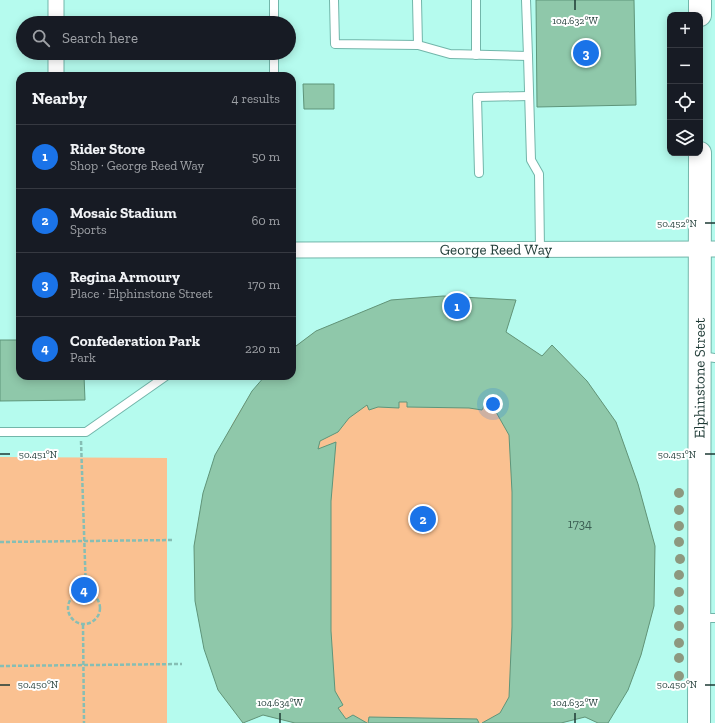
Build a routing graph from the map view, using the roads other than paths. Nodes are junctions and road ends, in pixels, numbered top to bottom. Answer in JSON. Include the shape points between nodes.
{"nodes":[{"id":1,"x":56,"y":0,"type":"edge"},
{"id":2,"x":274,"y":0,"type":"edge"},
{"id":3,"x":334,"y":0,"type":"edge"},
{"id":4,"x":417,"y":0,"type":"edge"},
{"id":5,"x":476,"y":0,"type":"edge"},
{"id":6,"x":526,"y":0,"type":"edge"},
{"id":7,"x":700,"y":0,"type":"edge"},
{"id":8,"x":700,"y":12,"type":"edge"},
{"id":9,"x":56,"y":16,"type":"edge"},
{"id":10,"x":274,"y":16,"type":"edge"},
{"id":11,"x":418,"y":45,"type":"junction"},
{"id":12,"x":476,"y":55,"type":"junction"},
{"id":13,"x":528,"y":56,"type":"junction"},
{"id":14,"x":56,"y":60,"type":"edge"},
{"id":15,"x":274,"y":60,"type":"edge"},
{"id":16,"x":56,"y":72,"type":"edge"},
{"id":17,"x":274,"y":72,"type":"edge"},
{"id":18,"x":529,"y":96,"type":"junction"},
{"id":19,"x":700,"y":156,"type":"edge"},
{"id":20,"x":479,"y":174,"type":"dead end"},
{"id":21,"x":707,"y":249,"type":"edge"},
{"id":22,"x":296,"y":250,"type":"edge"},
{"id":23,"x":540,"y":250,"type":"junction"},
{"id":24,"x":708,"y":357,"type":"edge"},
{"id":25,"x":160,"y":380,"type":"edge"},
{"id":26,"x":0,"y":432,"type":"edge"},
{"id":27,"x":707,"y":618,"type":"edge"},
{"id":28,"x":699,"y":723,"type":"edge"}],
"edges":[{"from":1,"to":9,"type":"street"},
{"from":2,"to":10,"type":"lane"},
{"from":3,"to":11,"type":"lane","via":[[335,44]]},
{"from":4,"to":11,"type":"lane"},
{"from":5,"to":12,"type":"lane"},
{"from":6,"to":13,"type":"lane"},
{"from":7,"to":8,"type":"street"},
{"from":11,"to":12,"type":"lane","via":[[450,54]]},
{"from":12,"to":13,"type":"lane"},
{"from":13,"to":18,"type":"lane"},
{"from":14,"to":16,"type":"street"},
{"from":15,"to":17,"type":"lane"},
{"from":18,"to":20,"type":"lane","via":[[477,97]]},
{"from":18,"to":23,"type":"lane","via":[[531,160],[539,174]]},
{"from":19,"to":21,"type":"street","name":"Elphinstone Street"},
{"from":21,"to":23,"type":"street","name":"George Reed Way"},
{"from":21,"to":24,"type":"street","name":"Elphinstone Street"},
{"from":22,"to":23,"type":"street","name":"George Reed Way"},
{"from":24,"to":27,"type":"street","name":"Elphinstone Street"},
{"from":25,"to":26,"type":"lane","via":[[86,432]]},
{"from":27,"to":28,"type":"street","name":"Elphinstone Street"}]}
